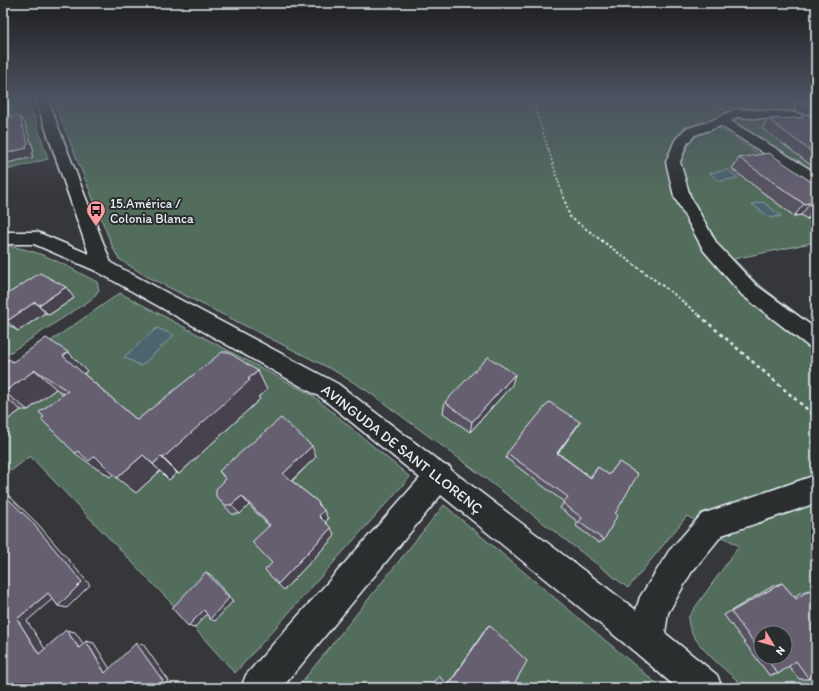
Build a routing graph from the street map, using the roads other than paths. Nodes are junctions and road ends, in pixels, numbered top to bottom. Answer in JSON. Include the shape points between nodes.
{"nodes":[{"id":1,"x":53,"y":130,"type":"edge"},
{"id":2,"x":695,"y":130,"type":"edge"},
{"id":3,"x":737,"y":130,"type":"edge"},
{"id":4,"x":816,"y":180,"type":"edge"},
{"id":5,"x":3,"y":238,"type":"edge"},
{"id":6,"x":103,"y":267,"type":"junction"},
{"id":7,"x":816,"y":340,"type":"edge"},
{"id":8,"x":440,"y":476,"type":"junction"},
{"id":9,"x":816,"y":489,"type":"edge"},
{"id":10,"x":647,"y":640,"type":"junction"},
{"id":11,"x":259,"y":688,"type":"edge"},
{"id":12,"x":704,"y":688,"type":"edge"}],
"edges":[{"from":1,"to":6,"type":"street"},
{"from":2,"to":7,"type":"street","via":[[680,143],[672,162],[682,196],[710,247],[749,290]]},
{"from":3,"to":4,"type":"street"},
{"from":5,"to":6,"type":"street","name":"AVINGUDA DE SANT LLORENÇ","via":[[37,238]]},
{"from":6,"to":8,"type":"street","name":"AVINGUDA DE SANT LLORENÇ","via":[[330,391]]},
{"from":8,"to":10,"type":"street","name":"AVINGUDA DE SANT LLORENÇ"},
{"from":8,"to":11,"type":"street"},
{"from":9,"to":10,"type":"street","via":[[712,524],[680,562],[652,609]]},
{"from":10,"to":12,"type":"street","name":"AVINGUDA DE SANT LLORENÇ"}]}
